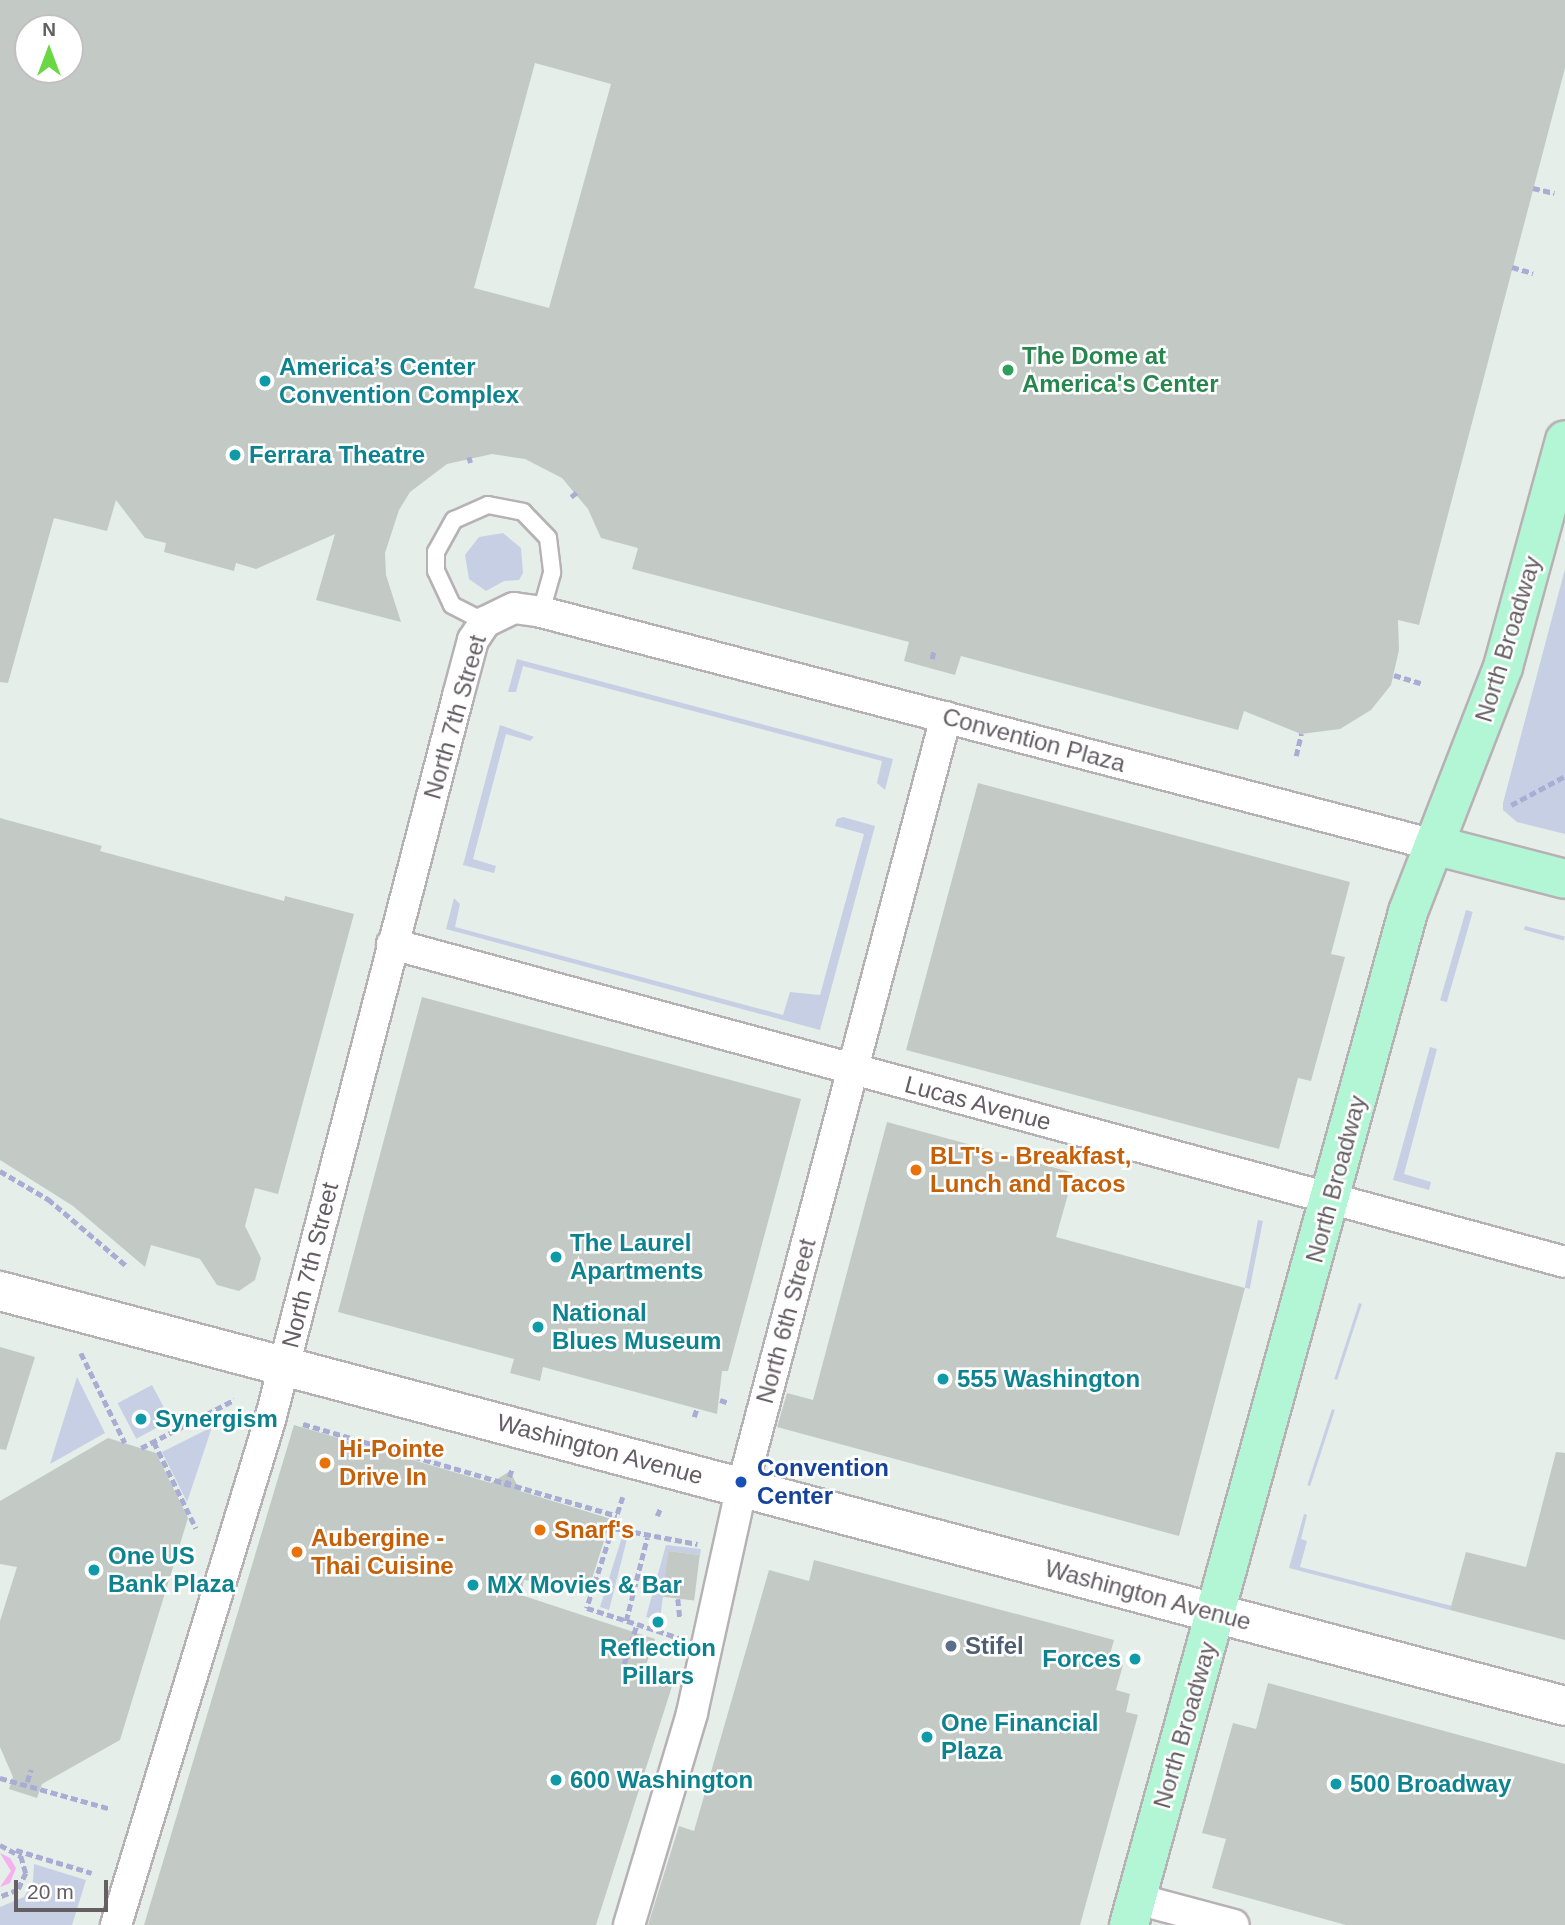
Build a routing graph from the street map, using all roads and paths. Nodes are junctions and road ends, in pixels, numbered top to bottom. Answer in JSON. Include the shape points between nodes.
{"nodes":[{"id":1,"x":1533,"y":188,"type":"dead end"},
{"id":2,"x":1554,"y":193,"type":"dead end"},
{"id":3,"x":1513,"y":267,"type":"dead end"},
{"id":4,"x":1533,"y":273,"type":"dead end"},
{"id":5,"x":1565,"y":440,"type":"edge"},
{"id":6,"x":577,"y":492,"type":"dead end"},
{"id":7,"x":571,"y":497,"type":"dead end"},
{"id":8,"x":541,"y":612,"type":"junction"},
{"id":9,"x":493,"y":616,"type":"junction"},
{"id":10,"x":934,"y":649,"type":"dead end"},
{"id":11,"x":932,"y":659,"type":"dead end"},
{"id":12,"x":1394,"y":675,"type":"dead end"},
{"id":13,"x":1423,"y":684,"type":"dead end"},
{"id":14,"x":946,"y":717,"type":"junction"},
{"id":15,"x":1301,"y":734,"type":"dead end"},
{"id":16,"x":1296,"y":757,"type":"dead end"},
{"id":17,"x":1565,"y":776,"type":"edge"},
{"id":18,"x":1511,"y":805,"type":"dead end"},
{"id":19,"x":1434,"y":845,"type":"junction"},
{"id":20,"x":1565,"y":879,"type":"edge"},
{"id":21,"x":391,"y":944,"type":"junction"},
{"id":22,"x":852,"y":1069,"type":"junction"},
{"id":23,"x":0,"y":1171,"type":"edge"},
{"id":24,"x":1331,"y":1199,"type":"junction"},
{"id":25,"x":1565,"y":1262,"type":"edge"},
{"id":26,"x":128,"y":1267,"type":"dead end"},
{"id":27,"x":0,"y":1291,"type":"edge"},
{"id":28,"x":81,"y":1353,"type":"dead end"},
{"id":29,"x":284,"y":1366,"type":"junction"},
{"id":30,"x":234,"y":1400,"type":"dead end"},
{"id":31,"x":720,"y":1400,"type":"dead end"},
{"id":32,"x":730,"y":1403,"type":"dead end"},
{"id":33,"x":696,"y":1408,"type":"dead end"},
{"id":34,"x":694,"y":1417,"type":"dead end"},
{"id":35,"x":303,"y":1424,"type":"dead end"},
{"id":36,"x":154,"y":1442,"type":"junction"},
{"id":37,"x":125,"y":1443,"type":"dead end"},
{"id":38,"x":141,"y":1448,"type":"dead end"},
{"id":39,"x":512,"y":1468,"type":"dead end"},
{"id":40,"x":506,"y":1485,"type":"junction"},
{"id":41,"x":742,"y":1487,"type":"junction"},
{"id":42,"x":623,"y":1497,"type":"dead end"},
{"id":43,"x":661,"y":1507,"type":"dead end"},
{"id":44,"x":617,"y":1516,"type":"junction"},
{"id":45,"x":657,"y":1516,"type":"dead end"},
{"id":46,"x":196,"y":1528,"type":"dead end"},
{"id":47,"x":613,"y":1528,"type":"junction"},
{"id":48,"x":647,"y":1538,"type":"junction"},
{"id":49,"x":706,"y":1545,"type":"dead end"},
{"id":50,"x":1216,"y":1612,"type":"junction"},
{"id":51,"x":626,"y":1621,"type":"junction"},
{"id":52,"x":637,"y":1624,"type":"junction"},
{"id":53,"x":685,"y":1640,"type":"dead end"},
{"id":54,"x":624,"y":1664,"type":"dead end"},
{"id":55,"x":1565,"y":1706,"type":"edge"},
{"id":56,"x":31,"y":1770,"type":"dead end"},
{"id":57,"x":0,"y":1778,"type":"edge"},
{"id":58,"x":27,"y":1783,"type":"junction"},
{"id":59,"x":111,"y":1809,"type":"dead end"},
{"id":60,"x":0,"y":1845,"type":"edge"},
{"id":61,"x":15,"y":1850,"type":"junction"},
{"id":62,"x":92,"y":1873,"type":"dead end"},
{"id":63,"x":0,"y":1897,"type":"edge"},
{"id":64,"x":1133,"y":1912,"type":"edge"},
{"id":65,"x":116,"y":1925,"type":"edge"},
{"id":66,"x":629,"y":1925,"type":"edge"},
{"id":67,"x":1234,"y":1925,"type":"edge"}],
"edges":[{"from":1,"to":2,"type":"path"},
{"from":3,"to":4,"type":"path"},
{"from":5,"to":19,"type":"main road","name":"North Broadway","via":[[1503,667]]},
{"from":6,"to":7,"type":"path"},
{"from":8,"to":9,"type":"street","name":"Convention Plaza"},
{"from":8,"to":9,"type":"lane","via":[[552,573],[548,538],[523,512],[488,505],[454,520],[443,534],[436,562],[441,589],[452,605]]},
{"from":8,"to":14,"type":"street","name":"Convention Plaza"},
{"from":9,"to":21,"type":"street","name":"North 7th Street","via":[[473,640]]},
{"from":10,"to":11,"type":"path"},
{"from":12,"to":13,"type":"path"},
{"from":14,"to":19,"type":"street","name":"Convention Plaza"},
{"from":14,"to":22,"type":"street","name":"North 6th Street"},
{"from":15,"to":16,"type":"path"},
{"from":17,"to":18,"type":"path"},
{"from":19,"to":20,"type":"main road","name":"Convention Plaza"},
{"from":19,"to":24,"type":"main road","name":"North Broadway","via":[[1408,912]]},
{"from":21,"to":22,"type":"street","name":"Lucas Avenue"},
{"from":21,"to":29,"type":"street","name":"North 7th Street"},
{"from":22,"to":24,"type":"street","name":"Lucas Avenue"},
{"from":22,"to":41,"type":"street","name":"North 6th Street"},
{"from":23,"to":26,"type":"path","via":[[48,1199]]},
{"from":24,"to":25,"type":"street","name":"Lucas Avenue"},
{"from":24,"to":50,"type":"main road","name":"North Broadway"},
{"from":27,"to":29,"type":"main road","name":"Washington Avenue"},
{"from":28,"to":37,"type":"path"},
{"from":29,"to":41,"type":"main road","name":"Washington Avenue"},
{"from":29,"to":65,"type":"street","name":"North 7th Street"},
{"from":30,"to":36,"type":"path"},
{"from":31,"to":32,"type":"path"},
{"from":33,"to":34,"type":"path"},
{"from":35,"to":40,"type":"path"},
{"from":36,"to":38,"type":"path"},
{"from":36,"to":46,"type":"path"},
{"from":39,"to":40,"type":"path"},
{"from":40,"to":44,"type":"path"},
{"from":41,"to":50,"type":"main road","name":"Washington Avenue"},
{"from":41,"to":66,"type":"street","name":"North 6th Street","via":[[692,1713]]},
{"from":42,"to":44,"type":"path"},
{"from":43,"to":45,"type":"path"},
{"from":44,"to":47,"type":"path"},
{"from":47,"to":48,"type":"path"},
{"from":47,"to":51,"type":"path","via":[[587,1608]]},
{"from":48,"to":49,"type":"path"},
{"from":48,"to":51,"type":"path"},
{"from":50,"to":55,"type":"main road","name":"Washington Avenue"},
{"from":50,"to":64,"type":"main road","name":"North Broadway"},
{"from":51,"to":52,"type":"path"},
{"from":52,"to":53,"type":"path"},
{"from":52,"to":54,"type":"path"},
{"from":56,"to":58,"type":"path"},
{"from":57,"to":58,"type":"path"},
{"from":58,"to":59,"type":"path"},
{"from":60,"to":61,"type":"path"},
{"from":61,"to":62,"type":"path"},
{"from":61,"to":63,"type":"path","via":[[25,1864],[23,1882],[11,1895]]},
{"from":64,"to":67,"type":"street"}]}
